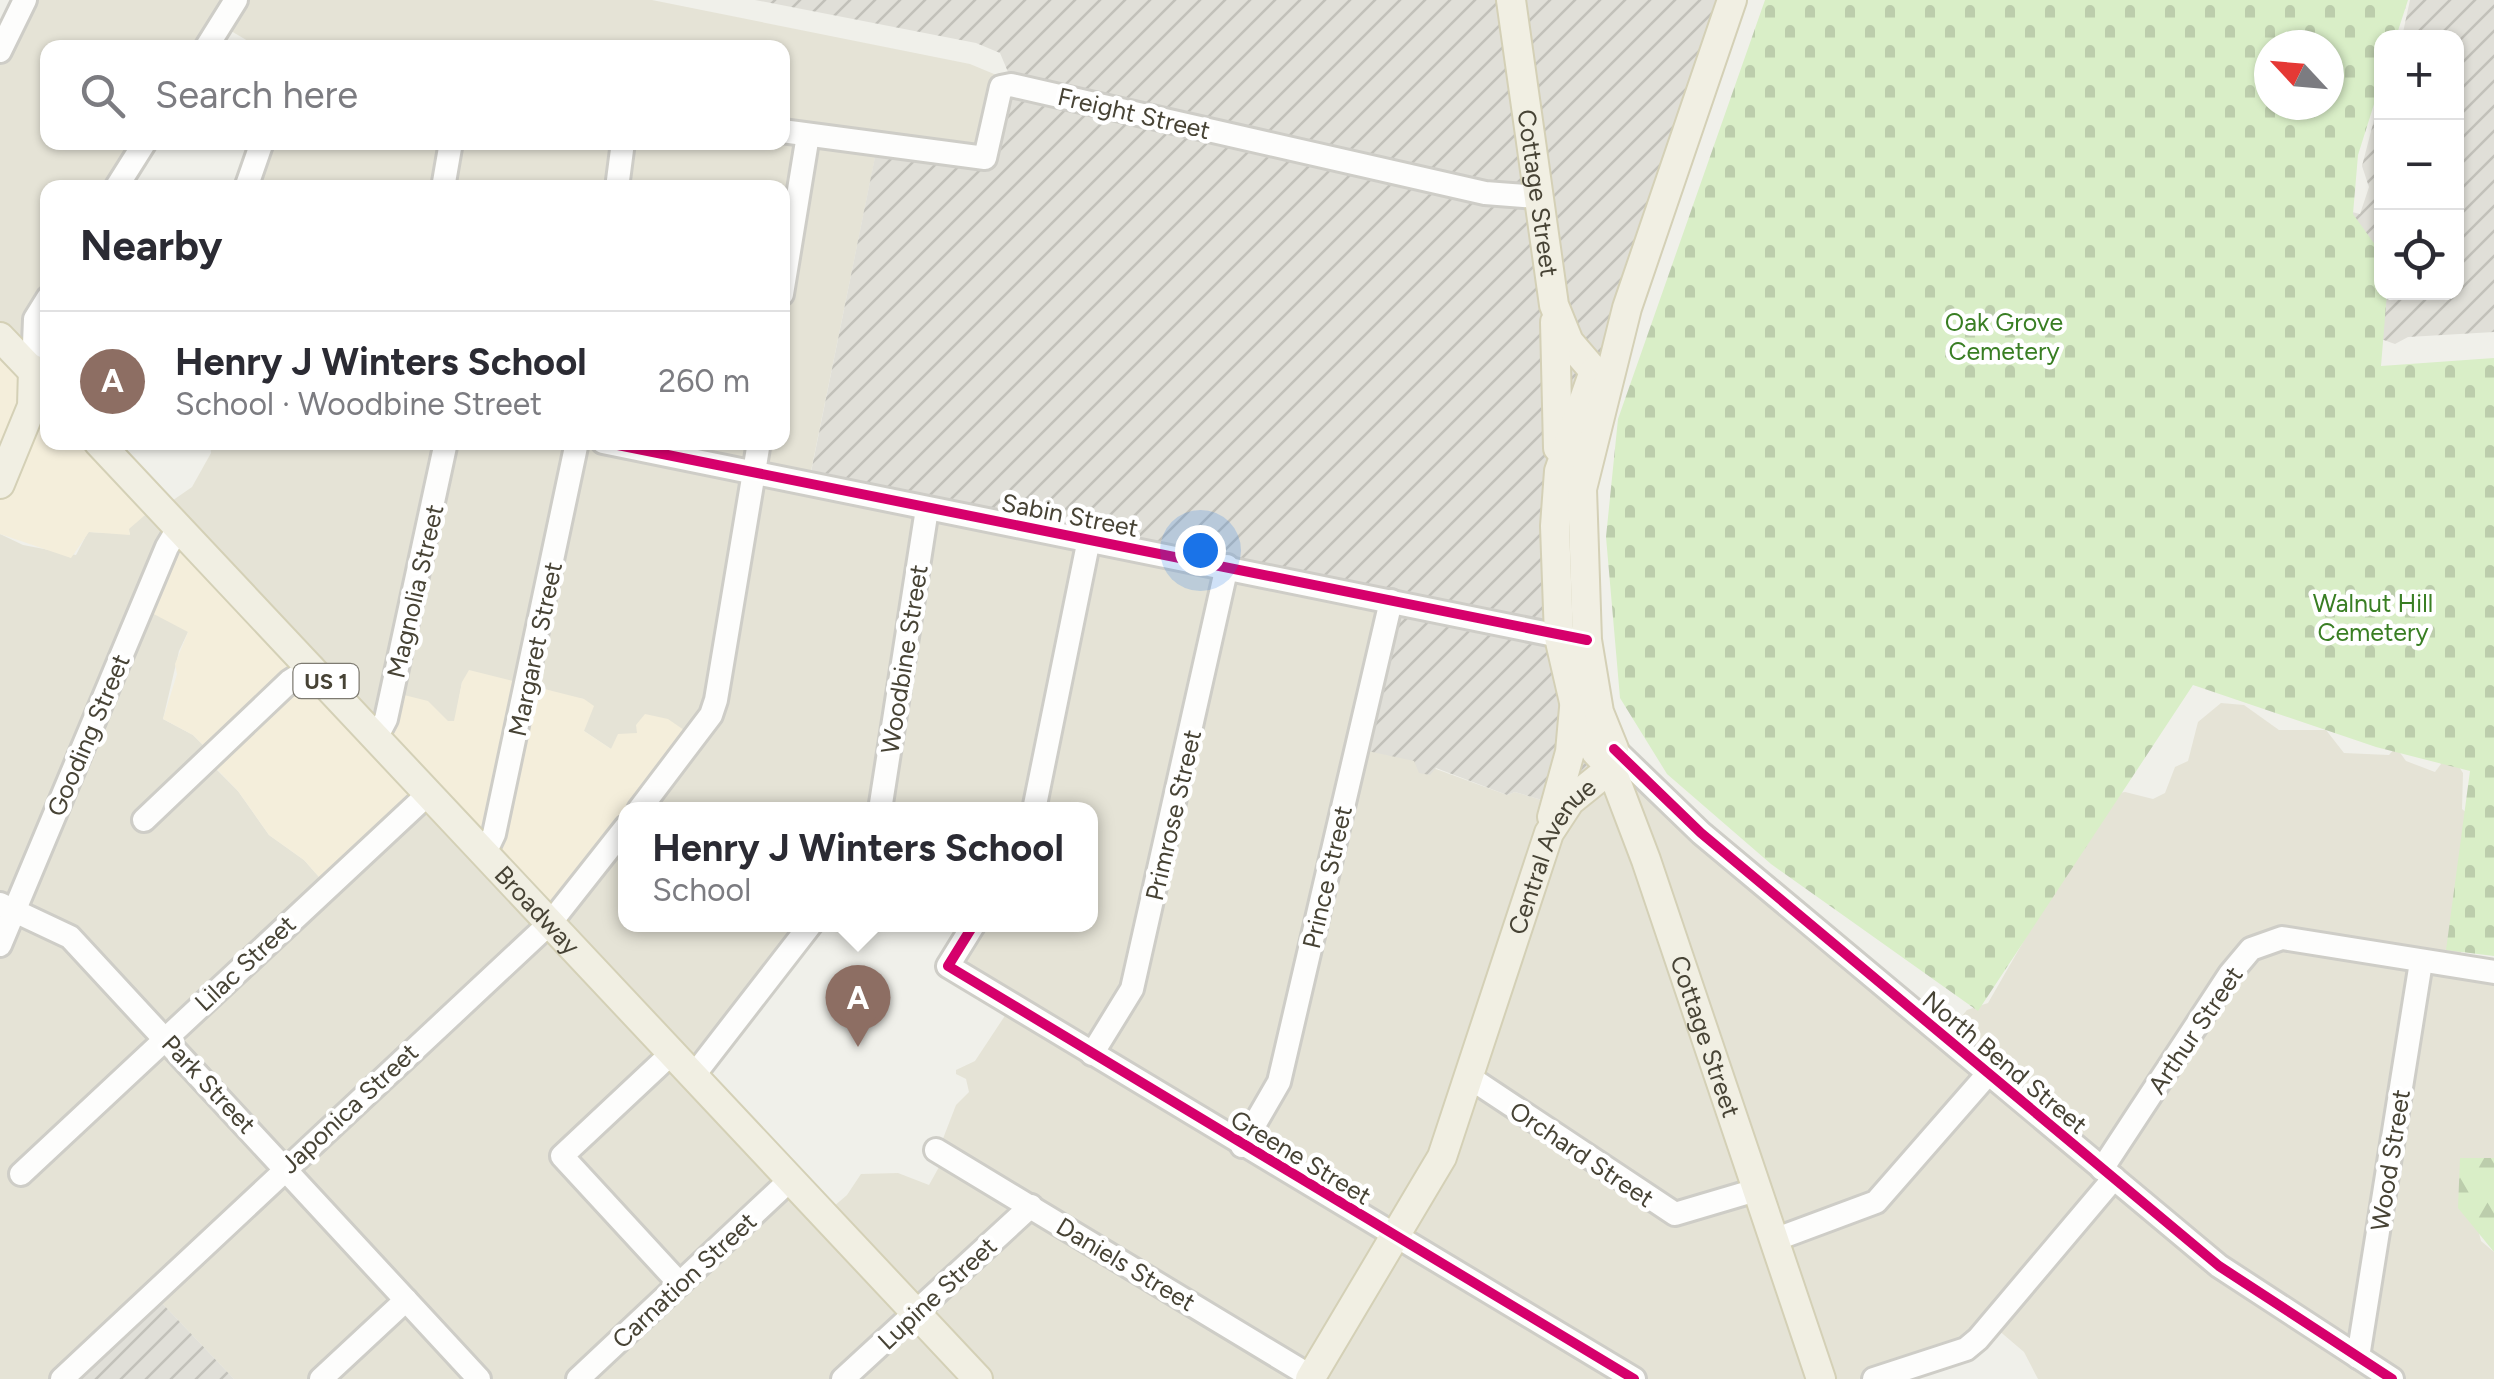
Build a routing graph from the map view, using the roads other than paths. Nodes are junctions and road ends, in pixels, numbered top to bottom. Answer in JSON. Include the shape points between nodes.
{"nodes":[{"id":1,"x":25,"y":0,"type":"edge"},
{"id":2,"x":236,"y":0,"type":"edge"},
{"id":3,"x":1511,"y":0,"type":"edge"},
{"id":4,"x":1732,"y":0,"type":"edge"},
{"id":5,"x":211,"y":40,"type":"edge"},
{"id":6,"x":0,"y":51,"type":"edge"},
{"id":7,"x":790,"y":133,"type":"edge"},
{"id":8,"x":808,"y":136,"type":"junction"},
{"id":9,"x":140,"y":150,"type":"edge"},
{"id":10,"x":259,"y":150,"type":"edge"},
{"id":11,"x":449,"y":150,"type":"edge"},
{"id":12,"x":622,"y":150,"type":"edge"},
{"id":13,"x":121,"y":180,"type":"edge"},
{"id":14,"x":249,"y":180,"type":"edge"},
{"id":15,"x":444,"y":180,"type":"edge"},
{"id":16,"x":618,"y":180,"type":"edge"},
{"id":17,"x":1538,"y":197,"type":"junction"},
{"id":18,"x":790,"y":245,"type":"edge"},
{"id":19,"x":1554,"y":305,"type":"junction"},
{"id":20,"x":40,"y":311,"type":"edge"},
{"id":21,"x":0,"y":337,"type":"edge"},
{"id":22,"x":40,"y":352,"type":"edge"},
{"id":23,"x":40,"y":370,"type":"edge"},
{"id":24,"x":1600,"y":379,"type":"junction"},
{"id":25,"x":40,"y":381,"type":"edge"},
{"id":26,"x":106,"y":450,"type":"edge"},
{"id":27,"x":444,"y":450,"type":"edge"},
{"id":28,"x":575,"y":450,"type":"edge"},
{"id":29,"x":643,"y":450,"type":"edge"},
{"id":30,"x":758,"y":450,"type":"edge"},
{"id":31,"x":1559,"y":470,"type":"junction"},
{"id":32,"x":754,"y":472,"type":"junction"},
{"id":33,"x":0,"y":484,"type":"edge"},
{"id":34,"x":927,"y":509,"type":"junction"},
{"id":35,"x":180,"y":527,"type":"junction"},
{"id":36,"x":1090,"y":539,"type":"junction"},
{"id":37,"x":1227,"y":566,"type":"junction"},
{"id":38,"x":1392,"y":601,"type":"junction"},
{"id":39,"x":1573,"y":639,"type":"junction"},
{"id":40,"x":312,"y":667,"type":"junction"},
{"id":41,"x":1574,"y":702,"type":"junction"},
{"id":42,"x":377,"y":736,"type":"junction"},
{"id":43,"x":1612,"y":758,"type":"junction"},
{"id":44,"x":427,"y":794,"type":"junction"},
{"id":45,"x":644,"y":802,"type":"edge"},
{"id":46,"x":881,"y":802,"type":"edge"},
{"id":47,"x":1036,"y":802,"type":"edge"},
{"id":48,"x":144,"y":820,"type":"dead end"},
{"id":49,"x":1549,"y":833,"type":"junction"},
{"id":50,"x":618,"y":837,"type":"edge"},
{"id":51,"x":485,"y":852,"type":"junction"},
{"id":52,"x":7,"y":907,"type":"edge"},
{"id":53,"x":551,"y":922,"type":"junction"},
{"id":54,"x":805,"y":932,"type":"edge"},
{"id":55,"x":969,"y":932,"type":"edge"},
{"id":56,"x":0,"y":945,"type":"edge"},
{"id":57,"x":2421,"y":962,"type":"junction"},
{"id":58,"x":2494,"y":972,"type":"edge"},
{"id":59,"x":165,"y":1038,"type":"junction"},
{"id":60,"x":673,"y":1052,"type":"junction"},
{"id":61,"x":1092,"y":1054,"type":"junction"},
{"id":62,"x":1987,"y":1075,"type":"junction"},
{"id":63,"x":694,"y":1076,"type":"junction"},
{"id":64,"x":1470,"y":1077,"type":"junction"},
{"id":65,"x":1242,"y":1146,"type":"junction"},
{"id":66,"x":936,"y":1150,"type":"dead end"},
{"id":67,"x":285,"y":1166,"type":"junction"},
{"id":68,"x":21,"y":1174,"type":"dead end"},
{"id":69,"x":2108,"y":1174,"type":"junction"},
{"id":70,"x":790,"y":1180,"type":"junction"},
{"id":71,"x":1756,"y":1190,"type":"junction"},
{"id":72,"x":1031,"y":1206,"type":"junction"},
{"id":73,"x":1396,"y":1237,"type":"junction"},
{"id":74,"x":1774,"y":1240,"type":"junction"},
{"id":75,"x":680,"y":1284,"type":"junction"},
{"id":76,"x":406,"y":1300,"type":"junction"},
{"id":77,"x":915,"y":1312,"type":"junction"},
{"id":78,"x":2358,"y":1358,"type":"junction"},
{"id":79,"x":1312,"y":1378,"type":"edge"},
{"id":80,"x":62,"y":1379,"type":"edge"},
{"id":81,"x":321,"y":1379,"type":"edge"},
{"id":82,"x":479,"y":1379,"type":"edge"},
{"id":83,"x":578,"y":1379,"type":"edge"},
{"id":84,"x":843,"y":1379,"type":"edge"},
{"id":85,"x":978,"y":1379,"type":"edge"},
{"id":86,"x":1634,"y":1379,"type":"edge"},
{"id":87,"x":1821,"y":1379,"type":"edge"},
{"id":88,"x":1874,"y":1379,"type":"edge"},
{"id":89,"x":2392,"y":1379,"type":"edge"}],
"edges":[{"from":1,"to":6,"type":"street"},
{"from":2,"to":5,"type":"street"},
{"from":3,"to":17,"type":"main road","name":"Cottage Street"},
{"from":4,"to":24,"type":"main road"},
{"from":7,"to":8,"type":"street","name":"Freight Street"},
{"from":8,"to":17,"type":"street","name":"Freight Street","via":[[985,158],[995,99],[1001,86],[1010,85],[1486,193]]},
{"from":8,"to":18,"type":"street"},
{"from":9,"to":13,"type":"street"},
{"from":10,"to":14,"type":"street"},
{"from":11,"to":15,"type":"street"},
{"from":12,"to":16,"type":"street"},
{"from":17,"to":19,"type":"main road","name":"Cottage Street"},
{"from":19,"to":24,"type":"main road","name":"Cottage Street","via":[[1569,342]]},
{"from":19,"to":31,"type":"main road"},
{"from":20,"to":22,"type":"street"},
{"from":21,"to":23,"type":"main road"},
{"from":24,"to":31,"type":"main road"},
{"from":24,"to":39,"type":"main road","via":[[1582,489]]},
{"from":25,"to":33,"type":"main road"},
{"from":26,"to":35,"type":"main road","name":"Broadway","number":"US 1"},
{"from":27,"to":42,"type":"street","name":"Magnolia Street","via":[[385,724]]},
{"from":28,"to":51,"type":"street","name":"Margaret Street","via":[[524,702]]},
{"from":29,"to":32,"type":"street","name":"Sabin Street"},
{"from":30,"to":32,"type":"street"},
{"from":31,"to":39,"type":"main road","via":[[1555,526]]},
{"from":32,"to":34,"type":"street","name":"Sabin Street"},
{"from":32,"to":45,"type":"street","via":[[716,700]]},
{"from":34,"to":36,"type":"street","name":"Sabin Street"},
{"from":34,"to":46,"type":"street","name":"Woodbine Street"},
{"from":35,"to":40,"type":"main road","name":"Broadway","number":"US 1"},
{"from":35,"to":52,"type":"street","name":"Gooding Street"},
{"from":36,"to":37,"type":"street","name":"Sabin Street"},
{"from":36,"to":47,"type":"street"},
{"from":37,"to":38,"type":"street","name":"Sabin Street"},
{"from":37,"to":61,"type":"street","name":"Primrose Street","via":[[1132,989]]},
{"from":38,"to":39,"type":"street","name":"Sabin Street"},
{"from":38,"to":65,"type":"street","name":"Prince Street","via":[[1278,1082]]},
{"from":39,"to":41,"type":"main road"},
{"from":39,"to":43,"type":"main road"},
{"from":40,"to":42,"type":"main road","name":"Broadway","number":"US 1"},
{"from":40,"to":48,"type":"street"},
{"from":41,"to":43,"type":"main road","name":"Cottage Street","via":[[1596,752]]},
{"from":41,"to":49,"type":"main road","via":[[1570,752]]},
{"from":42,"to":44,"type":"main road","name":"Broadway","number":"US 1"},
{"from":43,"to":49,"type":"main road","name":"Central Avenue","via":[[1570,800]]},
{"from":43,"to":62,"type":"street","name":"North Bend Street"},
{"from":43,"to":71,"type":"main road","name":"Cottage Street"},
{"from":44,"to":51,"type":"main road","name":"Broadway","number":"US 1"},
{"from":44,"to":59,"type":"street","name":"Lilac Street"},
{"from":49,"to":64,"type":"main road","name":"Central Avenue"},
{"from":50,"to":53,"type":"street","name":"Japonica Street"},
{"from":51,"to":53,"type":"main road","name":"Broadway","number":"US 1"},
{"from":52,"to":56,"type":"street","name":"Gooding Street"},
{"from":52,"to":59,"type":"street","name":"Park Street","via":[[70,938]]},
{"from":53,"to":60,"type":"main road","name":"Broadway","number":"US 1"},
{"from":53,"to":67,"type":"street","name":"Japonica Street"},
{"from":54,"to":63,"type":"street"},
{"from":55,"to":61,"type":"street","name":"Greene Street","via":[[948,966]]},
{"from":57,"to":58,"type":"street","name":"Arthur Street"},
{"from":57,"to":69,"type":"street","name":"Arthur Street","via":[[2304,939],[2282,938],[2252,950],[2230,974]]},
{"from":57,"to":78,"type":"street","name":"Wood Street"},
{"from":59,"to":67,"type":"street","name":"Park Street"},
{"from":59,"to":68,"type":"street","name":"Lilac Street"},
{"from":60,"to":63,"type":"main road","name":"Broadway","number":"US 1"},
{"from":60,"to":75,"type":"street","via":[[562,1156]]},
{"from":61,"to":65,"type":"street","name":"Greene Street"},
{"from":62,"to":69,"type":"street","name":"North Bend Street"},
{"from":62,"to":74,"type":"street","via":[[1876,1202]]},
{"from":63,"to":70,"type":"main road","name":"Broadway","number":"US 1"},
{"from":64,"to":71,"type":"street","name":"Orchard Street","via":[[1675,1214]]},
{"from":64,"to":73,"type":"main road","name":"Central Avenue","via":[[1442,1157]]},
{"from":65,"to":73,"type":"street","name":"Greene Street"},
{"from":66,"to":72,"type":"street","name":"Daniels Street"},
{"from":67,"to":76,"type":"street","name":"Park Street"},
{"from":67,"to":80,"type":"street","name":"Japonica Street"},
{"from":69,"to":78,"type":"street","name":"North Bend Street","via":[[2219,1266]]},
{"from":69,"to":88,"type":"street","name":"Arthur Street","via":[[1978,1339],[1966,1349]]},
{"from":70,"to":75,"type":"street","name":"Carnation Street"},
{"from":70,"to":77,"type":"main road","name":"Broadway","number":"US 1"},
{"from":71,"to":74,"type":"main road","name":"Cottage Street"},
{"from":72,"to":77,"type":"street","name":"Lupine Street"},
{"from":72,"to":79,"type":"street","name":"Daniels Street"},
{"from":73,"to":79,"type":"main road","name":"Central Avenue"},
{"from":73,"to":86,"type":"street","name":"Greene Street"},
{"from":74,"to":87,"type":"main road","name":"Cottage Street"},
{"from":75,"to":83,"type":"street","name":"Carnation Street"},
{"from":76,"to":81,"type":"street"},
{"from":76,"to":82,"type":"street","name":"Park Street"},
{"from":77,"to":84,"type":"street","name":"Lupine Street"},
{"from":77,"to":85,"type":"main road","name":"Broadway","number":"US 1"},
{"from":78,"to":89,"type":"street","name":"North Bend Street"}]}
